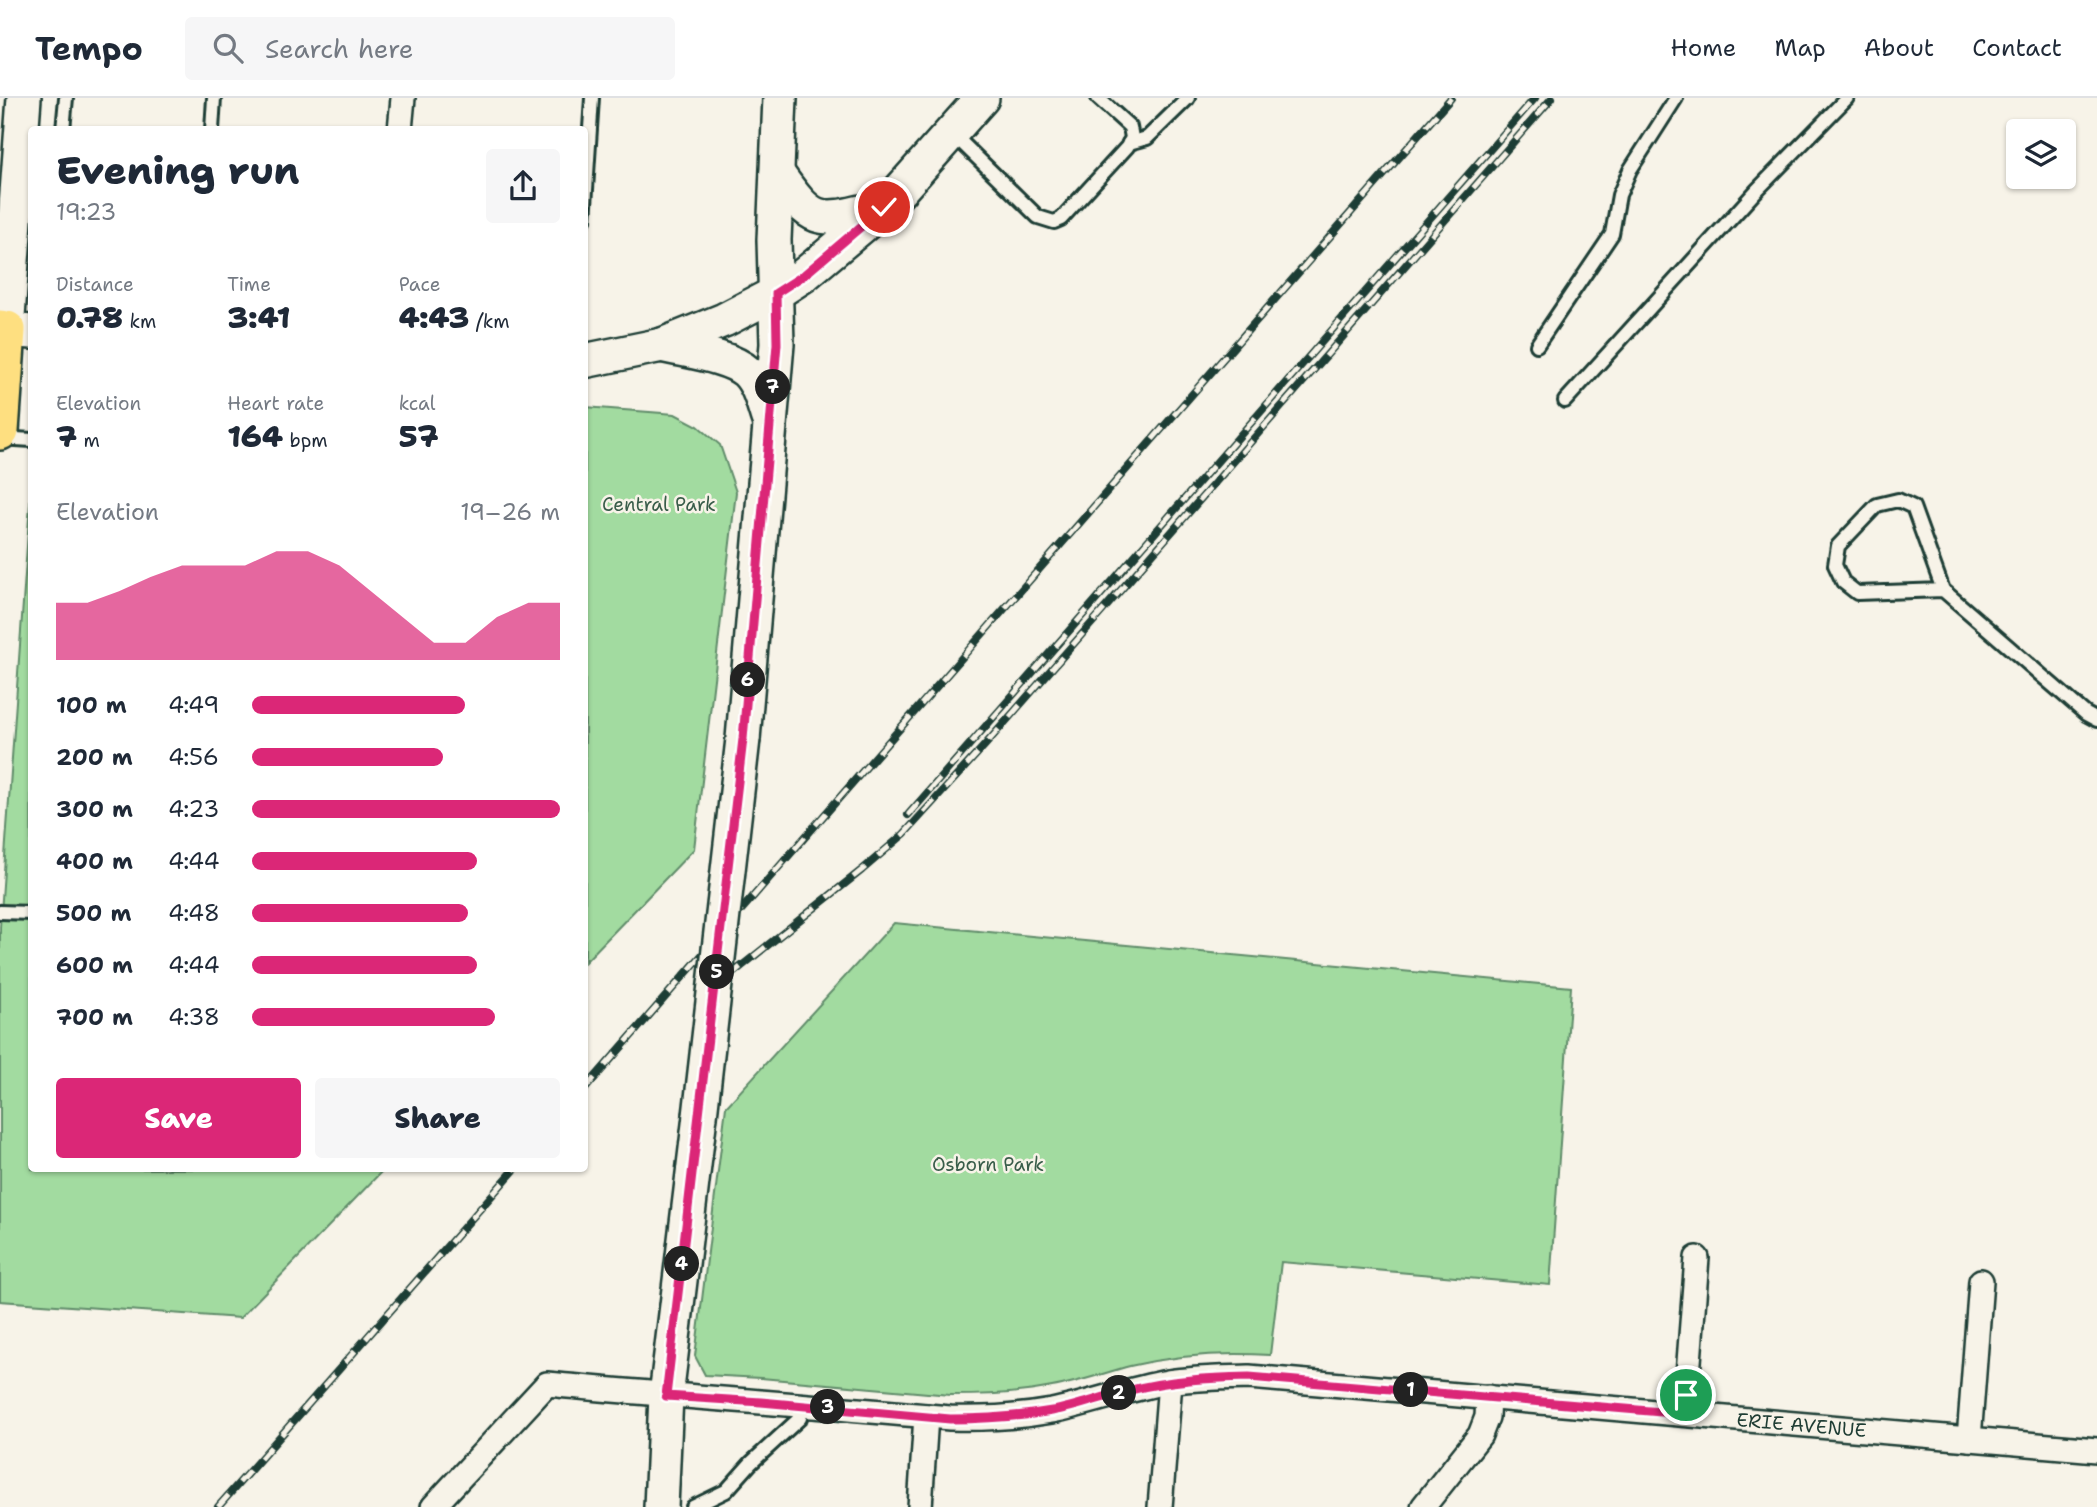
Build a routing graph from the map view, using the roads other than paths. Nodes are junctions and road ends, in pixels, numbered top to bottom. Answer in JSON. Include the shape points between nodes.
{"nodes":[{"id":1,"x":24,"y":98,"type":"edge"},
{"id":2,"x":66,"y":98,"type":"edge"},
{"id":3,"x":214,"y":98,"type":"edge"},
{"id":4,"x":403,"y":98,"type":"edge"},
{"id":5,"x":592,"y":98,"type":"edge"},
{"id":6,"x":780,"y":98,"type":"edge"},
{"id":7,"x":1098,"y":98,"type":"edge"},
{"id":8,"x":1188,"y":98,"type":"edge"},
{"id":9,"x":1676,"y":98,"type":"edge"},
{"id":10,"x":1847,"y":98,"type":"edge"},
{"id":11,"x":980,"y":99,"type":"edge"},
{"id":12,"x":63,"y":126,"type":"edge"},
{"id":13,"x":212,"y":126,"type":"edge"},
{"id":14,"x":400,"y":126,"type":"edge"},
{"id":15,"x":951,"y":133,"type":"junction"},
{"id":16,"x":1129,"y":143,"type":"junction"},
{"id":17,"x":21,"y":145,"type":"edge"},
{"id":18,"x":588,"y":159,"type":"edge"},
{"id":19,"x":777,"y":173,"type":"junction"},
{"id":20,"x":884,"y":207,"type":"junction"},
{"id":21,"x":776,"y":293,"type":"junction"},
{"id":22,"x":13,"y":330,"type":"edge"},
{"id":23,"x":662,"y":345,"type":"junction"},
{"id":24,"x":1537,"y":345,"type":"dead end"},
{"id":25,"x":588,"y":359,"type":"edge"},
{"id":26,"x":1565,"y":401,"type":"dead end"},
{"id":27,"x":770,"y":422,"type":"junction"},
{"id":28,"x":0,"y":431,"type":"edge"},
{"id":29,"x":0,"y":438,"type":"edge"},
{"id":30,"x":28,"y":440,"type":"edge"},
{"id":31,"x":1943,"y":590,"type":"junction"},
{"id":32,"x":2097,"y":720,"type":"edge"},
{"id":33,"x":0,"y":912,"type":"edge"},
{"id":34,"x":28,"y":913,"type":"edge"},
{"id":35,"x":1698,"y":1258,"type":"dead end"},
{"id":36,"x":1981,"y":1281,"type":"dead end"},
{"id":37,"x":1170,"y":1382,"type":"junction"},
{"id":38,"x":666,"y":1396,"type":"junction"},
{"id":39,"x":1488,"y":1397,"type":"junction"},
{"id":40,"x":803,"y":1405,"type":"junction"},
{"id":41,"x":1685,"y":1414,"type":"junction"},
{"id":42,"x":926,"y":1416,"type":"junction"},
{"id":43,"x":1969,"y":1439,"type":"junction"},
{"id":44,"x":2097,"y":1450,"type":"edge"},
{"id":45,"x":433,"y":1507,"type":"edge"},
{"id":46,"x":661,"y":1507,"type":"edge"},
{"id":47,"x":693,"y":1507,"type":"edge"},
{"id":48,"x":920,"y":1507,"type":"edge"},
{"id":49,"x":1160,"y":1507,"type":"edge"},
{"id":50,"x":1423,"y":1507,"type":"edge"}],
"edges":[{"from":1,"to":17,"type":"main road"},
{"from":2,"to":12,"type":"lane"},
{"from":3,"to":13,"type":"lane"},
{"from":4,"to":14,"type":"street"},
{"from":5,"to":18,"type":"lane"},
{"from":6,"to":19,"type":"main road"},
{"from":7,"to":16,"type":"lane","via":[[1130,127]]},
{"from":8,"to":16,"type":"lane","via":[[1147,138]]},
{"from":9,"to":24,"type":"lane","via":[[1630,170],[1619,195],[1612,234]]},
{"from":10,"to":26,"type":"lane"},
{"from":11,"to":15,"type":"main road"},
{"from":15,"to":16,"type":"lane","via":[[1038,217],[1054,222]]},
{"from":15,"to":20,"type":"main road"},
{"from":17,"to":22,"type":"main road"},
{"from":19,"to":20,"type":"main road","via":[[806,210],[816,215],[840,217]]},
{"from":19,"to":21,"type":"main road"},
{"from":20,"to":21,"type":"main road"},
{"from":21,"to":23,"type":"main road"},
{"from":21,"to":27,"type":"main road"},
{"from":22,"to":28,"type":"main road"},
{"from":23,"to":25,"type":"main road"},
{"from":23,"to":27,"type":"main road","via":[[724,360],[747,373]]},
{"from":27,"to":38,"type":"main road","bridge":true,"via":[[743,739]]},
{"from":29,"to":30,"type":"lane"},
{"from":31,"to":31,"type":"lane","via":[[1913,507],[1898,500],[1877,505],[1838,547],[1835,565],[1843,582],[1857,593]]},
{"from":31,"to":32,"type":"lane"},
{"from":33,"to":34,"type":"lane"},
{"from":35,"to":41,"type":"street"},
{"from":36,"to":43,"type":"street"},
{"from":37,"to":39,"type":"street","name":"ERIE AVENUE","via":[[1249,1377]]},
{"from":37,"to":42,"type":"street","name":"ERIE AVENUE","via":[[1040,1413],[979,1419]]},
{"from":37,"to":49,"type":"street"},
{"from":38,"to":40,"type":"street","name":"ERIE AVENUE"},
{"from":38,"to":45,"type":"street","name":"ERIE AVENUE","via":[[547,1384]]},
{"from":38,"to":46,"type":"main road"},
{"from":39,"to":41,"type":"street","name":"ERIE AVENUE"},
{"from":39,"to":50,"type":"street","via":[[1480,1436]]},
{"from":40,"to":42,"type":"street","name":"ERIE AVENUE"},
{"from":40,"to":47,"type":"lane","via":[[800,1418],[726,1491]]},
{"from":41,"to":43,"type":"street","name":"ERIE AVENUE"},
{"from":42,"to":48,"type":"street"},
{"from":43,"to":44,"type":"street","name":"ERIE AVENUE"}]}
